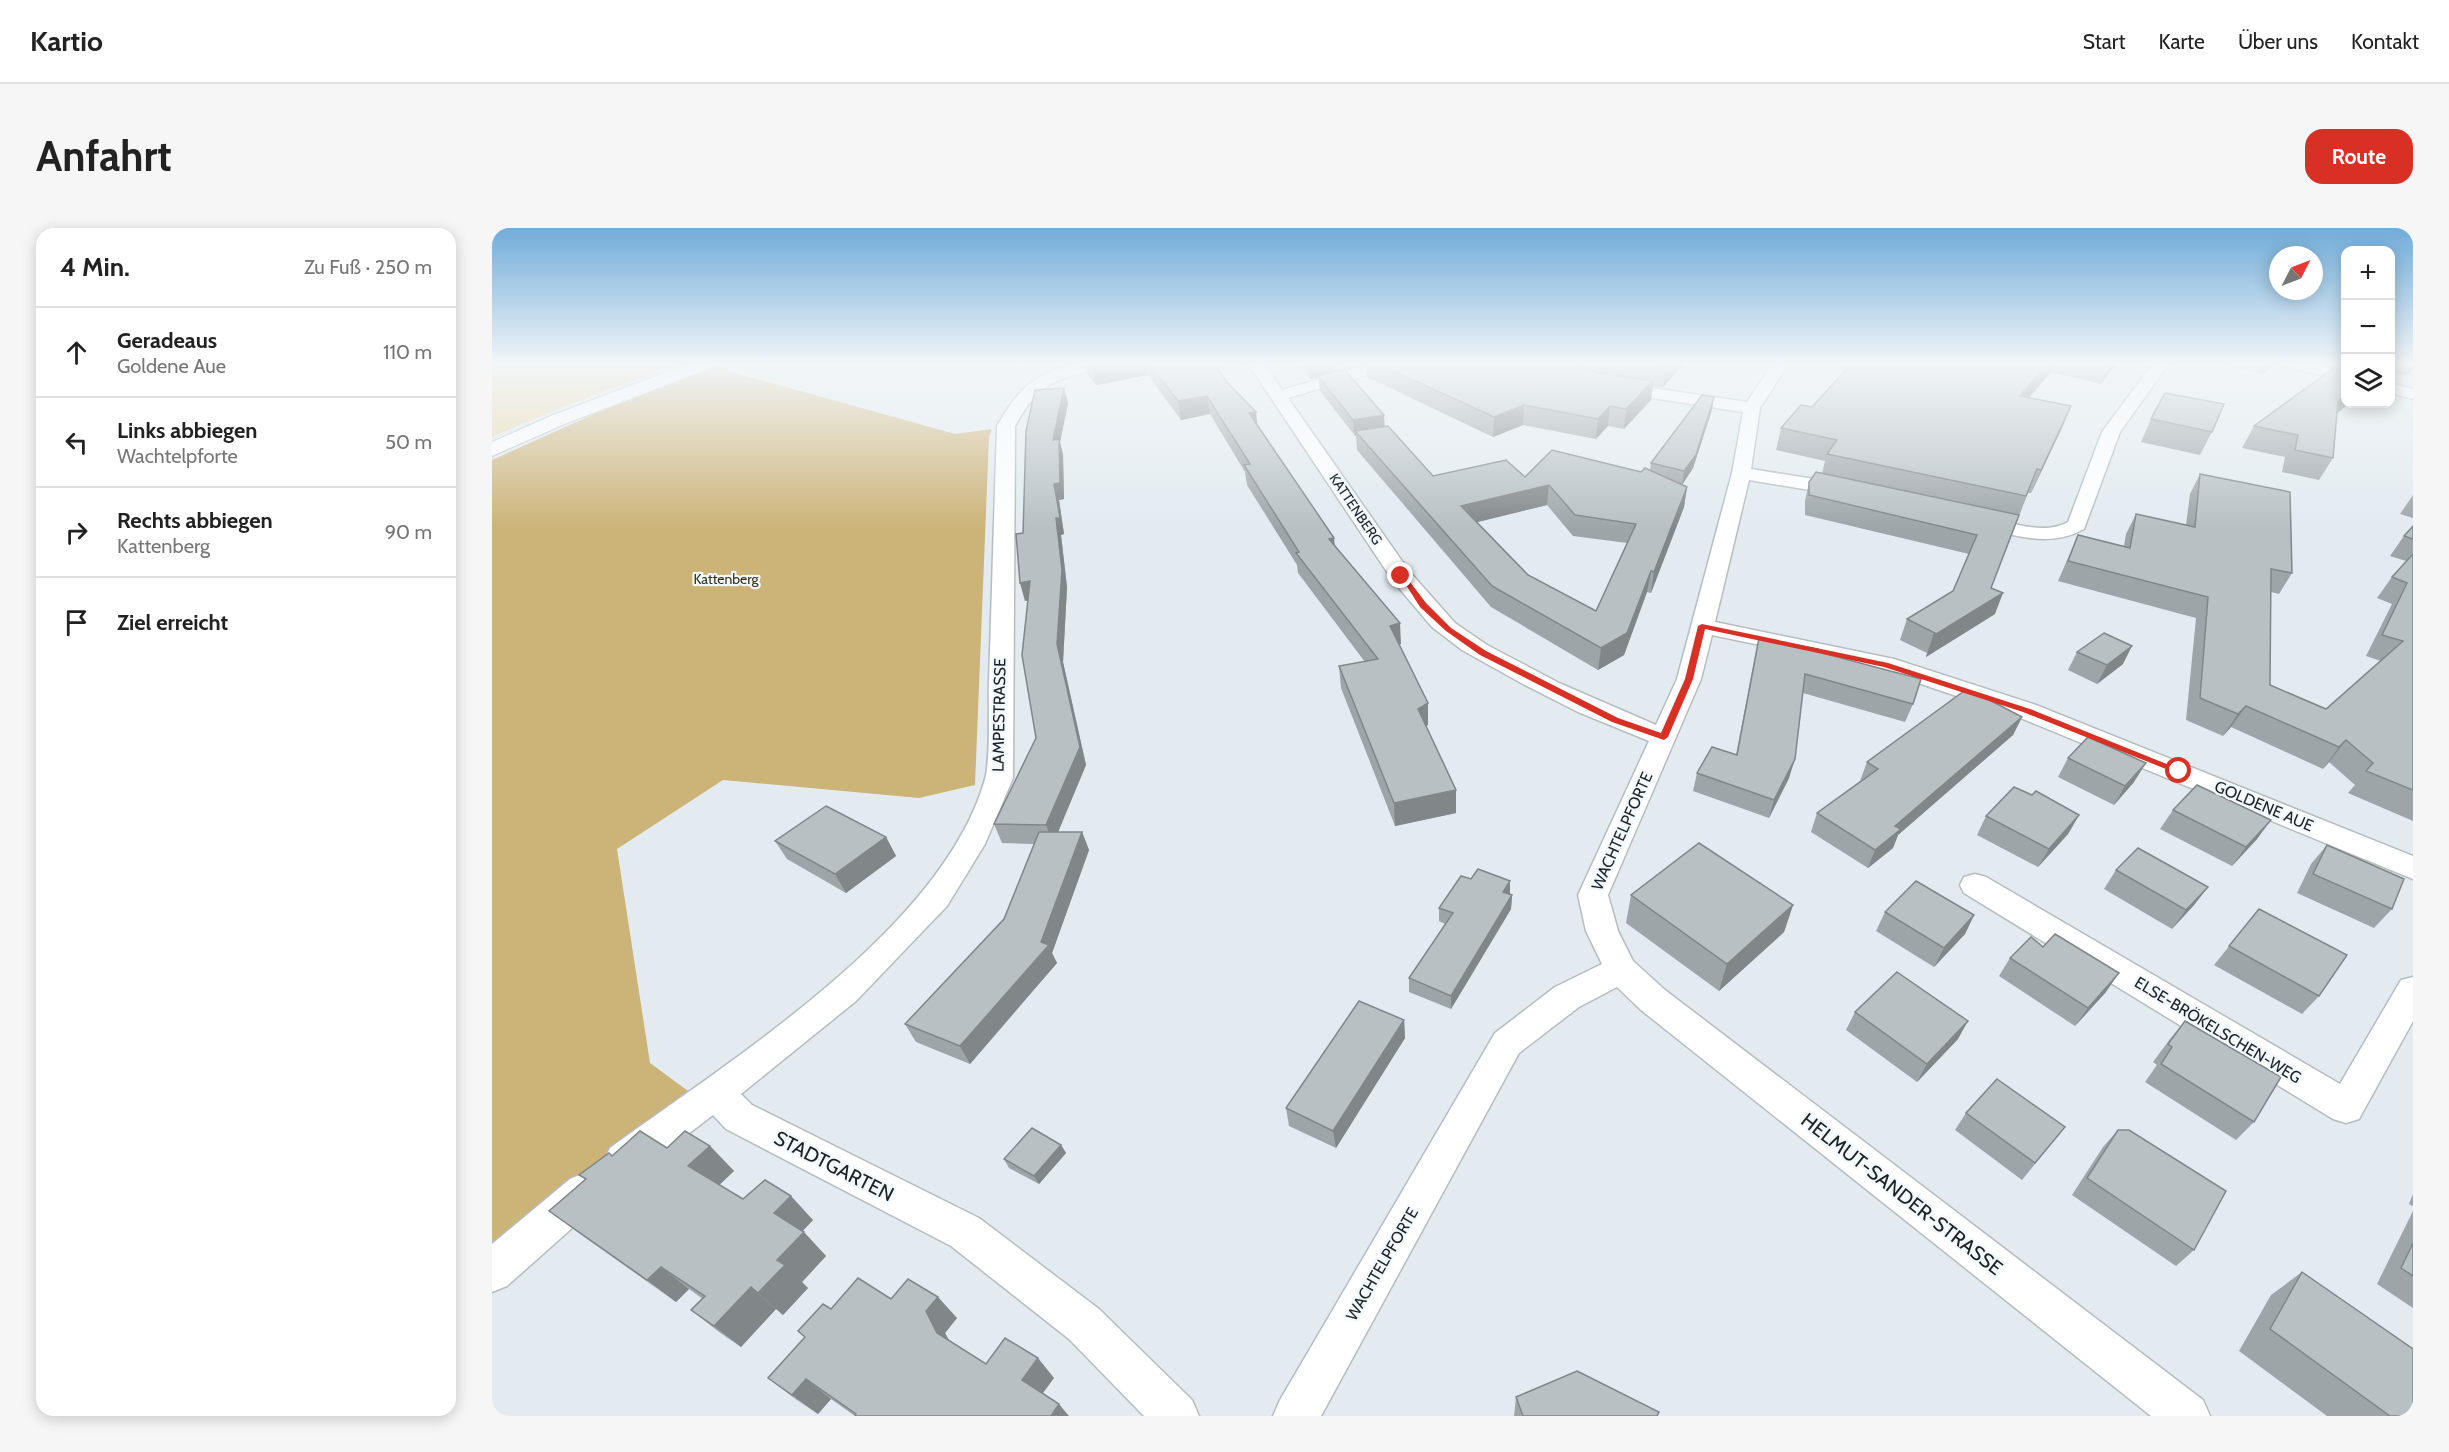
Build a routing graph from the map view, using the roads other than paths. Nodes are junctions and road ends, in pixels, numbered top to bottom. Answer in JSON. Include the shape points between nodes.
{"nodes":[{"id":1,"x":564,"y":417,"type":"edge"},
{"id":2,"x":1011,"y":417,"type":"edge"},
{"id":3,"x":1294,"y":417,"type":"edge"},
{"id":4,"x":1750,"y":417,"type":"edge"},
{"id":5,"x":2122,"y":417,"type":"edge"},
{"id":6,"x":492,"y":450,"type":"edge"},
{"id":7,"x":1741,"y":472,"type":"junction"},
{"id":8,"x":1860,"y":494,"type":"edge"},
{"id":9,"x":1953,"y":513,"type":"edge"},
{"id":10,"x":1702,"y":626,"type":"junction"},
{"id":11,"x":1664,"y":737,"type":"junction"},
{"id":12,"x":2413,"y":868,"type":"edge"},
{"id":13,"x":1975,"y":885,"type":"dead end"},
{"id":14,"x":1621,"y":970,"type":"junction"},
{"id":15,"x":2413,"y":990,"type":"edge"},
{"id":16,"x":716,"y":1093,"type":"junction"},
{"id":17,"x":492,"y":1272,"type":"edge"},
{"id":18,"x":1176,"y":1416,"type":"edge"},
{"id":19,"x":1296,"y":1416,"type":"edge"},
{"id":20,"x":2187,"y":1416,"type":"edge"}],
"edges":[{"from":1,"to":6,"type":"main road"},
{"from":2,"to":16,"type":"street","name":"LAMPESTRASSE","via":[[1006,426],[999,778],[982,822],[948,882],[882,958],[784,1044]]},
{"from":3,"to":11,"type":"street","name":"KATTENBERG","via":[[1401,576],[1449,630],[1555,692]]},
{"from":4,"to":7,"type":"street","name":"WACHTELPFORTE"},
{"from":5,"to":9,"type":"street","via":[[2111,432],[2077,525],[2068,532],[2045,534]]},
{"from":7,"to":8,"type":"street"},
{"from":7,"to":10,"type":"street","name":"WACHTELPFORTE"},
{"from":10,"to":11,"type":"street","name":"WACHTELPFORTE","via":[[1689,679]]},
{"from":10,"to":12,"type":"street","name":"GOLDENE AUE","via":[[1886,664],[2026,711]]},
{"from":11,"to":14,"type":"street","name":"WACHTELPFORTE","via":[[1593,895],[1602,931]]},
{"from":13,"to":15,"type":"street","name":"ELSE-BRÖKELSCHEN-WEG","via":[[2346,1107]]},
{"from":14,"to":19,"type":"street","name":"WACHTELPFORTE","via":[[1567,997],[1508,1043]]},
{"from":14,"to":20,"type":"street","name":"HELMUT-SANDER-STRASSE","via":[[1662,1008]]},
{"from":16,"to":17,"type":"street","via":[[600,1178]]},
{"from":16,"to":18,"type":"street","name":"STADTGARTEN","via":[[739,1117],[965,1232],[1084,1324]]}]}
